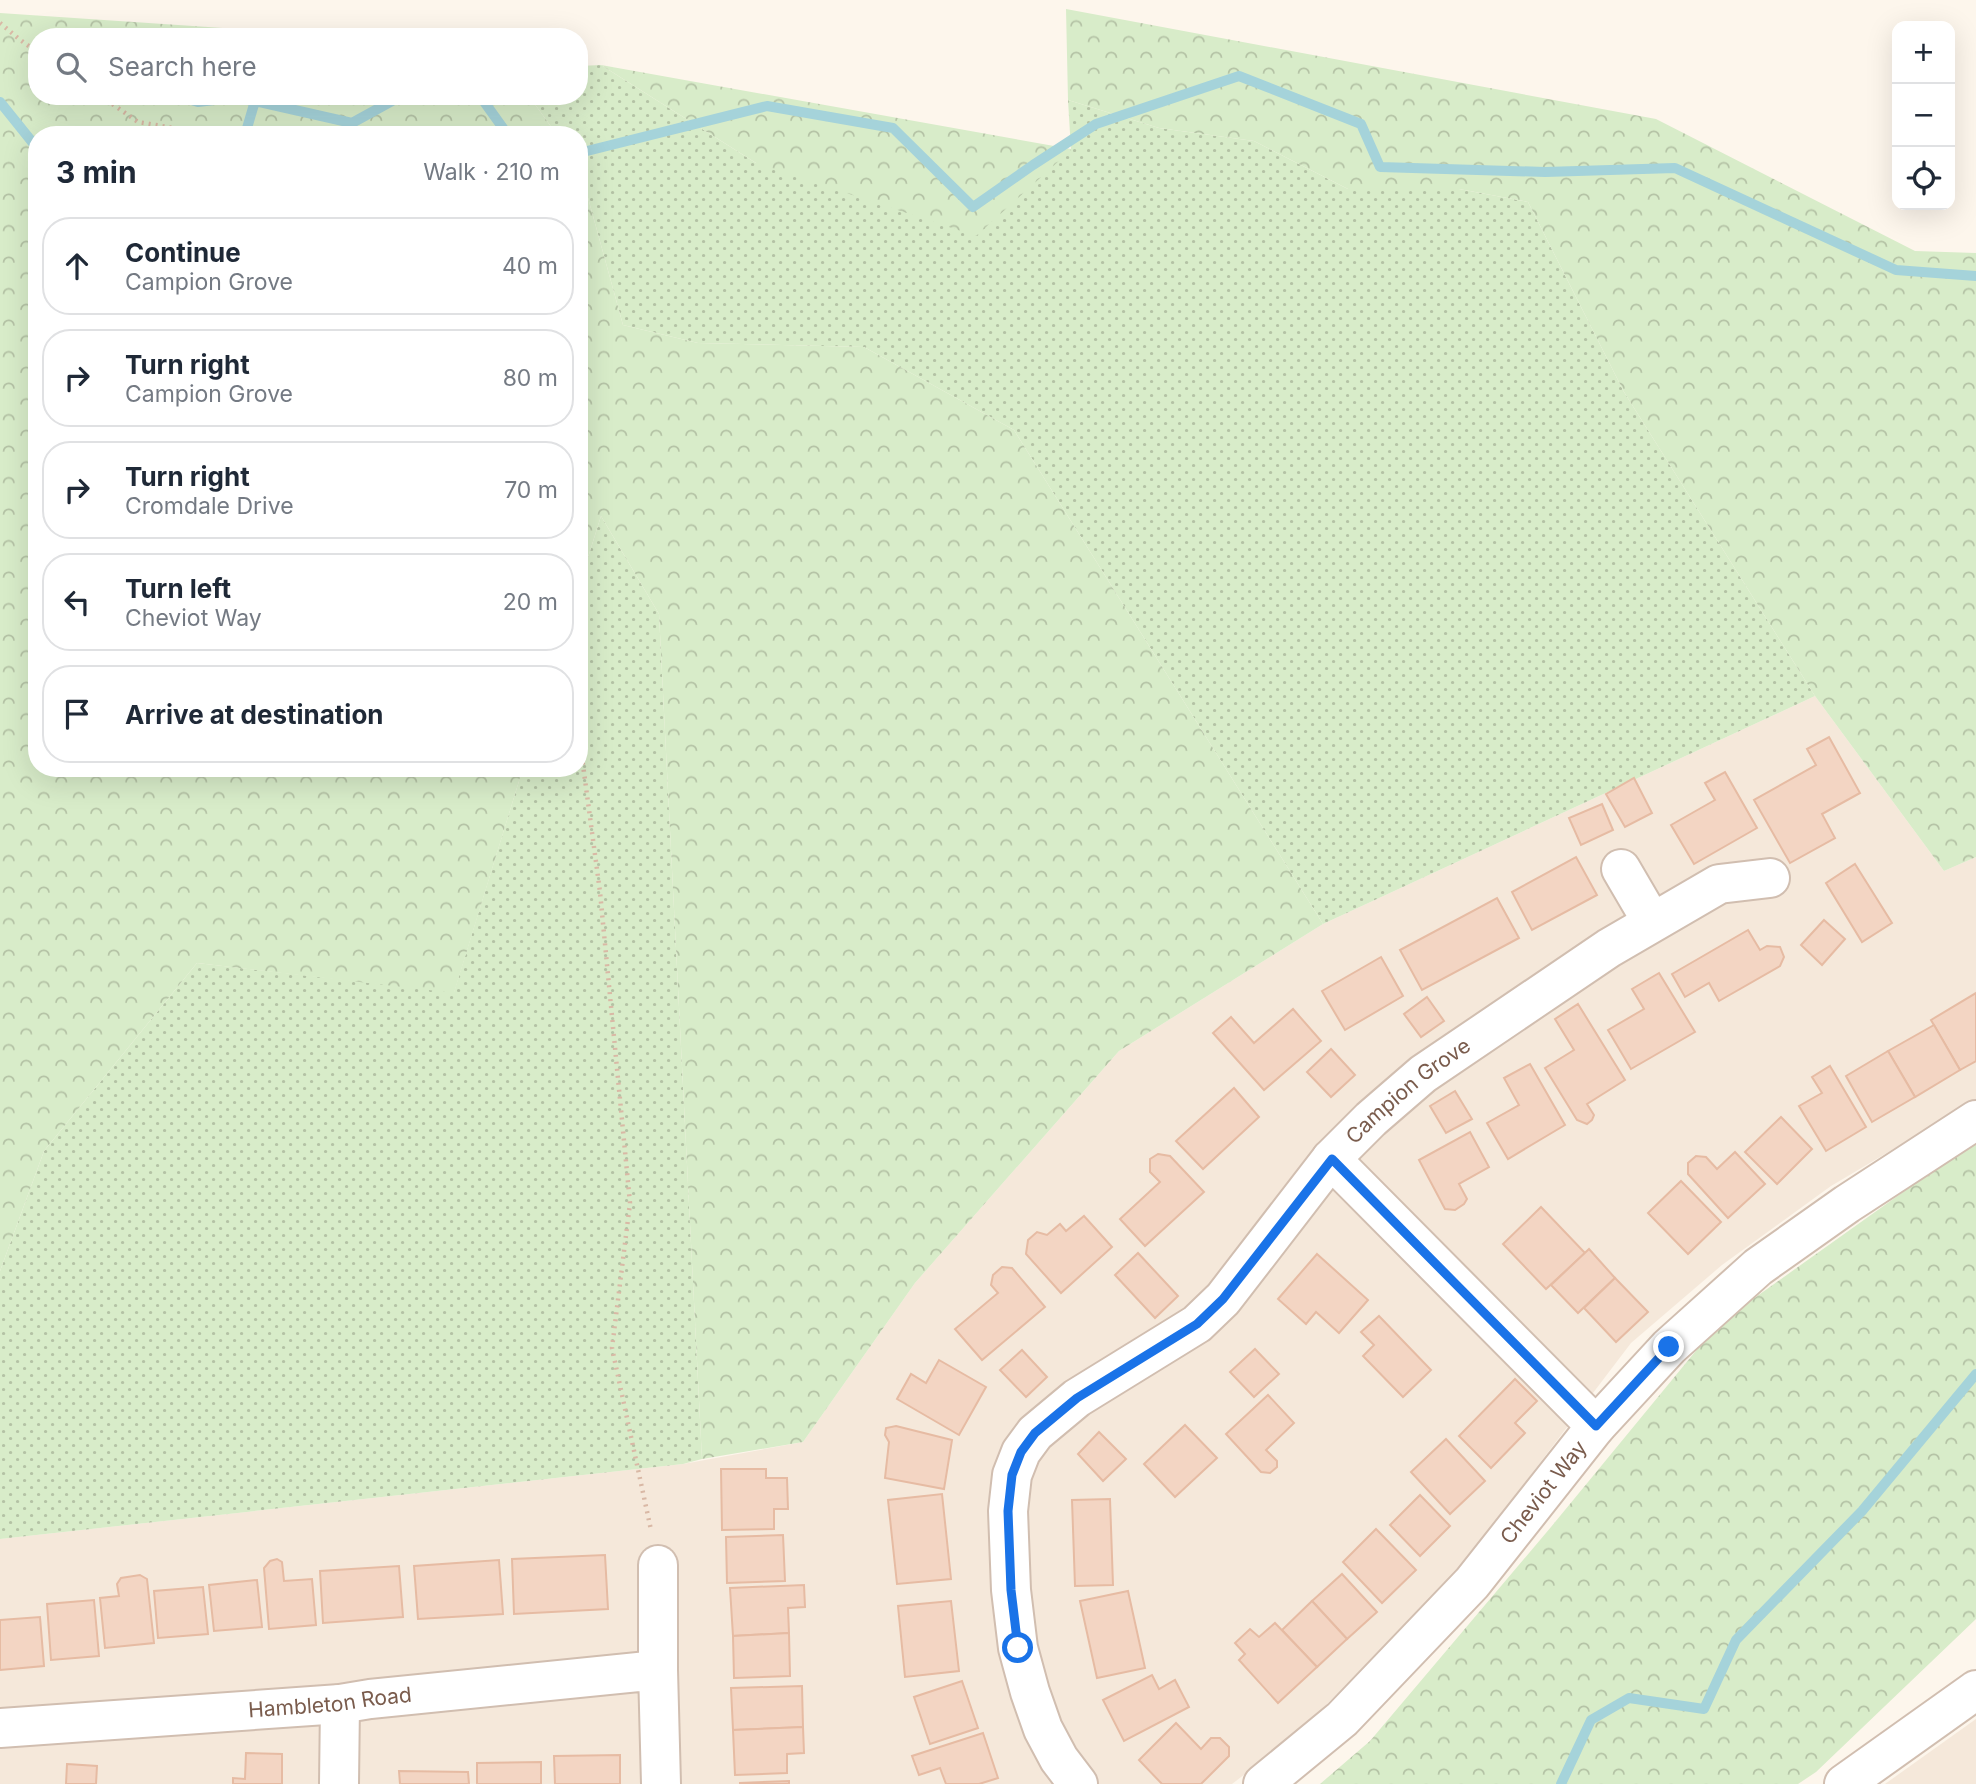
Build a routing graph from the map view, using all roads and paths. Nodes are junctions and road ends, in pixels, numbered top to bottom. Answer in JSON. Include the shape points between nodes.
{"nodes":[{"id":1,"x":0,"y":23,"type":"edge"},
{"id":2,"x":28,"y":46,"type":"edge"},
{"id":3,"x":114,"y":105,"type":"edge"},
{"id":4,"x":162,"y":126,"type":"edge"},
{"id":5,"x":585,"y":777,"type":"edge"},
{"id":6,"x":1621,"y":869,"type":"dead end"},
{"id":7,"x":1770,"y":878,"type":"dead end"},
{"id":8,"x":1652,"y":922,"type":"junction"},
{"id":9,"x":1976,"y":1120,"type":"edge"},
{"id":10,"x":1332,"y":1159,"type":"junction"},
{"id":11,"x":1596,"y":1426,"type":"junction"},
{"id":12,"x":658,"y":1565,"type":"joint"},
{"id":13,"x":658,"y":1670,"type":"junction"},
{"id":14,"x":1976,"y":1690,"type":"edge"},
{"id":15,"x":340,"y":1704,"type":"junction"},
{"id":16,"x":0,"y":1728,"type":"edge"},
{"id":17,"x":340,"y":1784,"type":"edge"},
{"id":18,"x":660,"y":1784,"type":"edge"},
{"id":19,"x":1078,"y":1784,"type":"edge"},
{"id":20,"x":1263,"y":1784,"type":"edge"},
{"id":21,"x":1844,"y":1784,"type":"edge"}],
"edges":[{"from":1,"to":2,"type":"path"},
{"from":3,"to":4,"type":"path","via":[[138,122]]},
{"from":5,"to":12,"type":"path","via":[[630,1203],[612,1348]]},
{"from":6,"to":8,"type":"street"},
{"from":7,"to":8,"type":"street","name":"Campion Grove","via":[[1719,884]]},
{"from":8,"to":10,"type":"street","name":"Campion Grove","via":[[1423,1074]]},
{"from":9,"to":11,"type":"street","name":"Cheviot Way","via":[[1758,1268],[1669,1347]]},
{"from":10,"to":11,"type":"street"},
{"from":10,"to":19,"type":"street","name":"Campion Grove","via":[[1223,1299],[1197,1324],[1077,1398],[1035,1433],[1021,1452],[1012,1475],[1008,1511],[1018,1648],[1043,1729]]},
{"from":11,"to":20,"type":"street","name":"Cheviot Way","via":[[1472,1583],[1342,1719]]},
{"from":12,"to":13,"type":"street"},
{"from":13,"to":15,"type":"street","name":"Hambleton Road"},
{"from":13,"to":18,"type":"street"},
{"from":14,"to":21,"type":"street"},
{"from":15,"to":16,"type":"street","name":"Hambleton Road"},
{"from":15,"to":17,"type":"street"}]}
